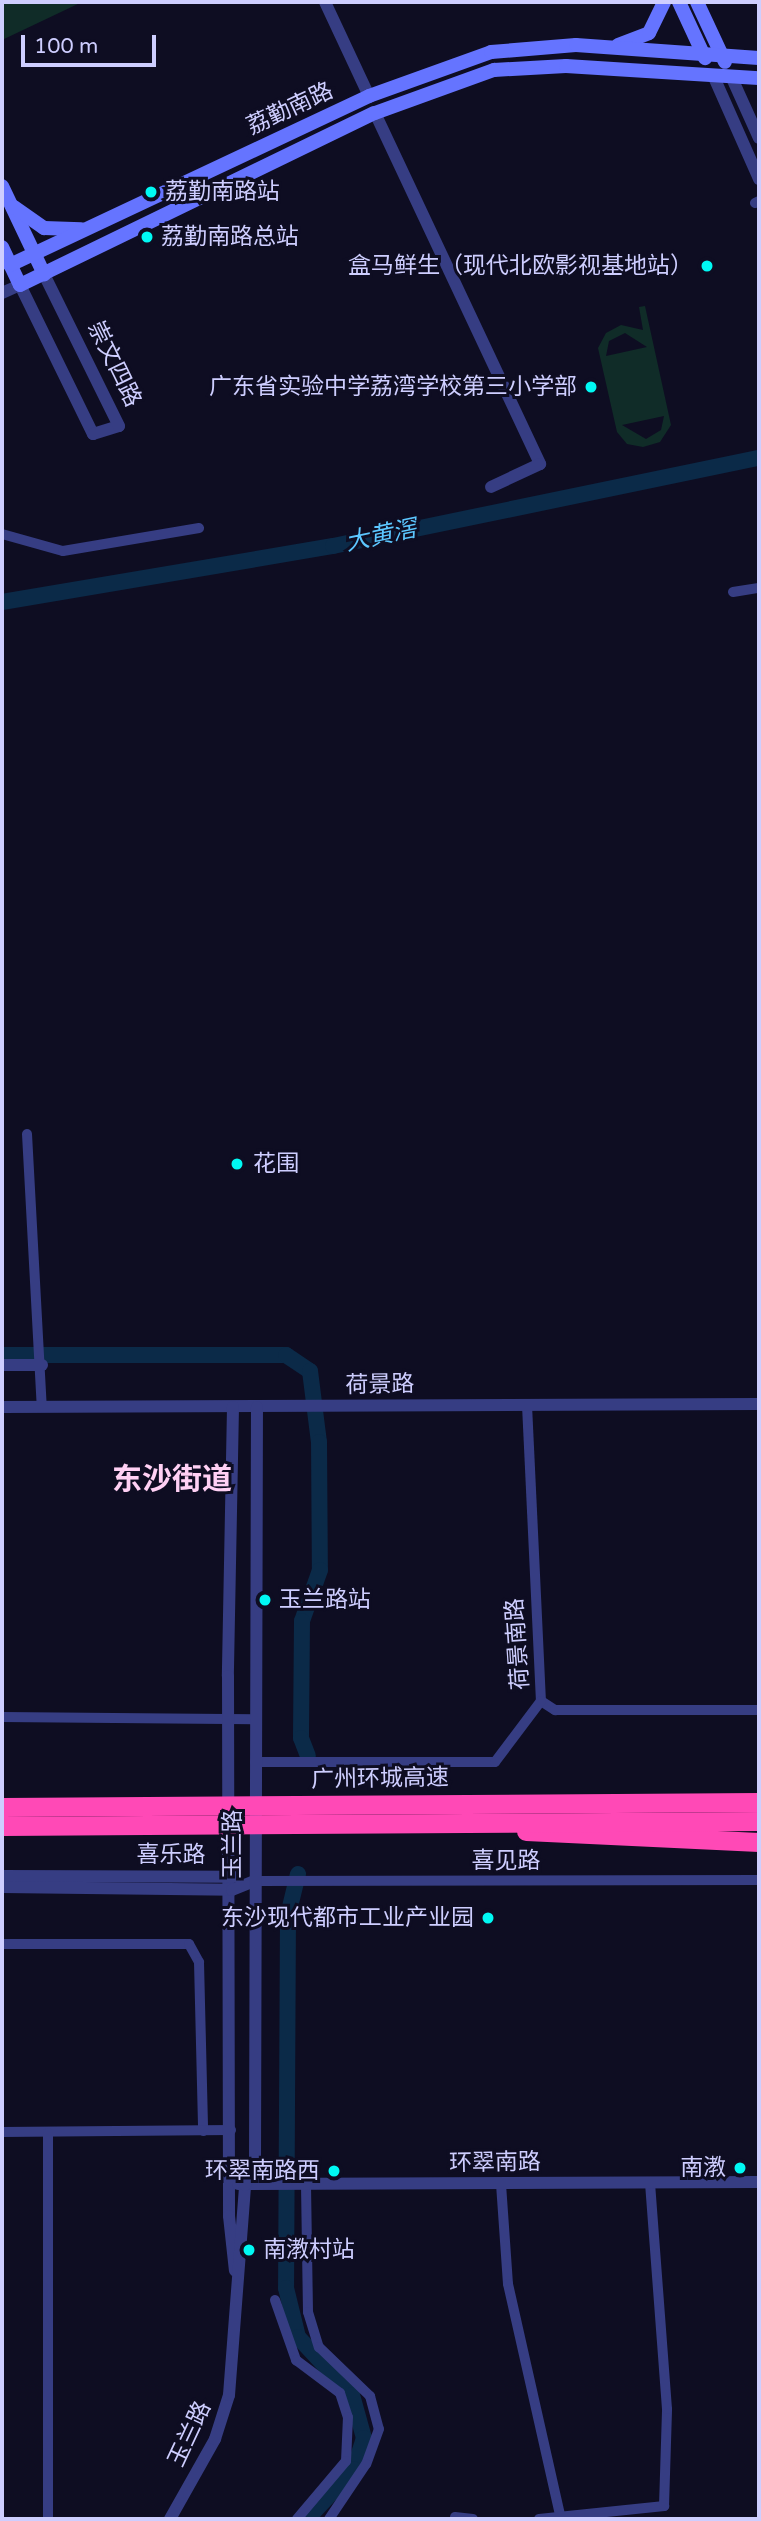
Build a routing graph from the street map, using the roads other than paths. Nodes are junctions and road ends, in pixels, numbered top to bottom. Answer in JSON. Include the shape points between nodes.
{"nodes":[{"id":1,"x":325,"y":2,"type":"edge"},
{"id":2,"x":664,"y":2,"type":"edge"},
{"id":3,"x":679,"y":2,"type":"edge"},
{"id":4,"x":697,"y":2,"type":"edge"},
{"id":5,"x":614,"y":47,"type":"junction"},
{"id":6,"x":703,"y":53,"type":"junction"},
{"id":7,"x":721,"y":55,"type":"junction"},
{"id":8,"x":759,"y":58,"type":"edge"},
{"id":9,"x":713,"y":75,"type":"junction"},
{"id":10,"x":731,"y":76,"type":"junction"},
{"id":11,"x":759,"y":78,"type":"edge"},
{"id":12,"x":369,"y":96,"type":"junction"},
{"id":13,"x":375,"y":113,"type":"junction"},
{"id":14,"x":759,"y":138,"type":"edge"},
{"id":15,"x":759,"y":179,"type":"edge"},
{"id":16,"x":2,"y":186,"type":"edge"},
{"id":17,"x":9,"y":202,"type":"junction"},
{"id":18,"x":90,"y":229,"type":"junction"},
{"id":19,"x":2,"y":247,"type":"edge"},
{"id":20,"x":34,"y":254,"type":"junction"},
{"id":21,"x":6,"y":267,"type":"edge"},
{"id":22,"x":44,"y":274,"type":"junction"},
{"id":23,"x":20,"y":285,"type":"junction"},
{"id":24,"x":2,"y":293,"type":"edge"},
{"id":25,"x":491,"y":487,"type":"dead end"},
{"id":26,"x":200,"y":528,"type":"dead end"},
{"id":27,"x":2,"y":534,"type":"edge"},
{"id":28,"x":759,"y":588,"type":"edge"},
{"id":29,"x":733,"y":592,"type":"dead end"},
{"id":30,"x":27,"y":1135,"type":"dead end"},
{"id":31,"x":42,"y":1364,"type":"junction"},
{"id":32,"x":2,"y":1365,"type":"edge"},
{"id":33,"x":759,"y":1404,"type":"edge"},
{"id":34,"x":527,"y":1405,"type":"junction"},
{"id":35,"x":2,"y":1407,"type":"edge"},
{"id":36,"x":42,"y":1407,"type":"junction"},
{"id":37,"x":233,"y":1407,"type":"junction"},
{"id":38,"x":257,"y":1407,"type":"junction"},
{"id":39,"x":541,"y":1701,"type":"junction"},
{"id":40,"x":759,"y":1710,"type":"edge"},
{"id":41,"x":2,"y":1717,"type":"edge"},
{"id":42,"x":229,"y":1719,"type":"junction"},
{"id":43,"x":255,"y":1719,"type":"junction"},
{"id":44,"x":255,"y":1762,"type":"junction"},
{"id":45,"x":759,"y":1795,"type":"edge"},
{"id":46,"x":470,"y":1802,"type":"junction"},
{"id":47,"x":759,"y":1802,"type":"edge"},
{"id":48,"x":2,"y":1807,"type":"edge"},
{"id":49,"x":759,"y":1821,"type":"edge"},
{"id":50,"x":381,"y":1822,"type":"junction"},
{"id":51,"x":2,"y":1826,"type":"edge"},
{"id":52,"x":759,"y":1842,"type":"edge"},
{"id":53,"x":2,"y":1876,"type":"edge"},
{"id":54,"x":231,"y":1876,"type":"junction"},
{"id":55,"x":759,"y":1880,"type":"edge"},
{"id":56,"x":254,"y":1881,"type":"junction"},
{"id":57,"x":2,"y":1887,"type":"edge"},
{"id":58,"x":232,"y":1890,"type":"junction"},
{"id":59,"x":2,"y":1944,"type":"edge"},
{"id":60,"x":203,"y":2131,"type":"junction"},
{"id":61,"x":2,"y":2132,"type":"edge"},
{"id":62,"x":48,"y":2133,"type":"junction"},
{"id":63,"x":231,"y":2135,"type":"junction"},
{"id":64,"x":256,"y":2140,"type":"junction"},
{"id":65,"x":231,"y":2182,"type":"junction"},
{"id":66,"x":759,"y":2182,"type":"edge"},
{"id":67,"x":650,"y":2183,"type":"junction"},
{"id":68,"x":501,"y":2184,"type":"junction"},
{"id":69,"x":245,"y":2185,"type":"junction"},
{"id":70,"x":304,"y":2185,"type":"junction"},
{"id":71,"x":237,"y":2278,"type":"junction"},
{"id":72,"x":275,"y":2300,"type":"dead end"},
{"id":73,"x":319,"y":2347,"type":"junction"},
{"id":74,"x":319,"y":2372,"type":"junction"},
{"id":75,"x":455,"y":2517,"type":"dead end"},
{"id":76,"x":561,"y":2518,"type":"edge"},
{"id":77,"x":48,"y":2519,"type":"edge"},
{"id":78,"x":170,"y":2519,"type":"edge"},
{"id":79,"x":297,"y":2519,"type":"edge"},
{"id":80,"x":329,"y":2519,"type":"edge"},
{"id":81,"x":473,"y":2519,"type":"edge"},
{"id":82,"x":538,"y":2519,"type":"edge"}],
"edges":[{"from":1,"to":12,"type":"street"},
{"from":2,"to":5,"type":"main road","via":[[649,33]]},
{"from":3,"to":6,"type":"main road"},
{"from":4,"to":7,"type":"main road"},
{"from":5,"to":6,"type":"main road"},
{"from":5,"to":12,"type":"main road","name":"荔勤南路","via":[[491,52]]},
{"from":6,"to":7,"type":"main road"},
{"from":6,"to":9,"type":"main road"},
{"from":7,"to":8,"type":"main road"},
{"from":7,"to":10,"type":"main road"},
{"from":9,"to":10,"type":"main road","name":"荔勤南路"},
{"from":9,"to":13,"type":"main road","name":"荔勤南路","via":[[513,67],[451,82]]},
{"from":9,"to":15,"type":"street"},
{"from":10,"to":11,"type":"main road","name":"荔勤南路"},
{"from":10,"to":14,"type":"street"},
{"from":12,"to":18,"type":"main road","name":"荔勤南路"},
{"from":13,"to":22,"type":"main road","name":"荔勤南路"},
{"from":13,"to":25,"type":"street","via":[[540,464]]},
{"from":16,"to":17,"type":"main road","name":"崇文四路"},
{"from":17,"to":18,"type":"main road","via":[[44,228]]},
{"from":17,"to":20,"type":"main road","name":"崇文四路"},
{"from":18,"to":20,"type":"main road","name":"荔勤南路"},
{"from":19,"to":21,"type":"main road","name":"崇文四路"},
{"from":20,"to":21,"type":"main road","name":"荔勤南路"},
{"from":20,"to":22,"type":"main road","name":"崇文四路"},
{"from":21,"to":23,"type":"main road","name":"崇文四路"},
{"from":22,"to":23,"type":"main road","name":"荔勤南路"},
{"from":22,"to":23,"type":"street","name":"崇文四路","via":[[120,426],[93,434]]},
{"from":23,"to":24,"type":"street","name":"荔勤南路"},
{"from":26,"to":27,"type":"street","via":[[64,551]]},
{"from":28,"to":29,"type":"street"},
{"from":30,"to":31,"type":"street"},
{"from":31,"to":32,"type":"street"},
{"from":31,"to":36,"type":"street"},
{"from":33,"to":34,"type":"street","name":"荷景路"},
{"from":34,"to":38,"type":"street","name":"荷景路"},
{"from":34,"to":39,"type":"street","name":"荷景南路"},
{"from":35,"to":36,"type":"street","name":"荷景路"},
{"from":36,"to":37,"type":"street","name":"荷景路"},
{"from":37,"to":38,"type":"street","name":"荷景路"},
{"from":37,"to":42,"type":"street","name":"玉兰路"},
{"from":38,"to":43,"type":"street","name":"玉兰路"},
{"from":39,"to":40,"type":"street","name":"荷景南路","via":[[555,1710]]},
{"from":39,"to":44,"type":"street","via":[[495,1762]]},
{"from":41,"to":42,"type":"street"},
{"from":42,"to":43,"type":"street"},
{"from":42,"to":54,"type":"street","name":"玉兰路"},
{"from":43,"to":44,"type":"street","name":"玉兰路"},
{"from":44,"to":56,"type":"street","name":"玉兰路"},
{"from":45,"to":46,"type":"highway","bridge":true},
{"from":46,"to":47,"type":"highway","name":"广州环城高速","bridge":true},
{"from":46,"to":48,"type":"highway","name":"广州环城高速","bridge":true},
{"from":49,"to":50,"type":"highway","name":"广州环城高速","bridge":true},
{"from":50,"to":51,"type":"highway","name":"广州环城高速","bridge":true},
{"from":50,"to":52,"type":"highway","bridge":true},
{"from":53,"to":54,"type":"street","name":"喜乐路"},
{"from":54,"to":56,"type":"street","name":"喜乐路"},
{"from":54,"to":58,"type":"street","name":"玉兰路"},
{"from":55,"to":56,"type":"street","name":"喜见路"},
{"from":56,"to":58,"type":"street","name":"喜乐路"},
{"from":56,"to":64,"type":"street","name":"玉兰路"},
{"from":57,"to":58,"type":"street","name":"喜乐路"},
{"from":58,"to":63,"type":"street","name":"玉兰路"},
{"from":59,"to":60,"type":"street","via":[[189,1944],[199,1962]]},
{"from":60,"to":62,"type":"street"},
{"from":60,"to":63,"type":"street"},
{"from":61,"to":62,"type":"street"},
{"from":62,"to":77,"type":"street"},
{"from":63,"to":64,"type":"street"},
{"from":63,"to":65,"type":"street","name":"玉兰路"},
{"from":64,"to":69,"type":"street","name":"玉兰路"},
{"from":65,"to":69,"type":"street","name":"环翠南路"},
{"from":65,"to":71,"type":"street","name":"玉兰路"},
{"from":66,"to":67,"type":"street","name":"环翠南路"},
{"from":67,"to":68,"type":"street","name":"环翠南路"},
{"from":67,"to":76,"type":"street","via":[[667,2409],[664,2506]]},
{"from":68,"to":70,"type":"street","name":"环翠南路"},
{"from":68,"to":76,"type":"street","via":[[508,2284]]},
{"from":69,"to":70,"type":"street","name":"环翠南路"},
{"from":69,"to":71,"type":"street","name":"玉兰路"},
{"from":70,"to":73,"type":"street","via":[[308,2312]]},
{"from":71,"to":78,"type":"street","name":"玉兰路","via":[[234,2364],[223,2420]]},
{"from":72,"to":74,"type":"street","via":[[296,2360]]},
{"from":73,"to":74,"type":"street"},
{"from":73,"to":80,"type":"street","via":[[370,2396],[379,2429],[366,2464]]},
{"from":74,"to":79,"type":"street","via":[[340,2393],[348,2417],[346,2461]]},
{"from":75,"to":81,"type":"street"},
{"from":76,"to":82,"type":"street"}]}
